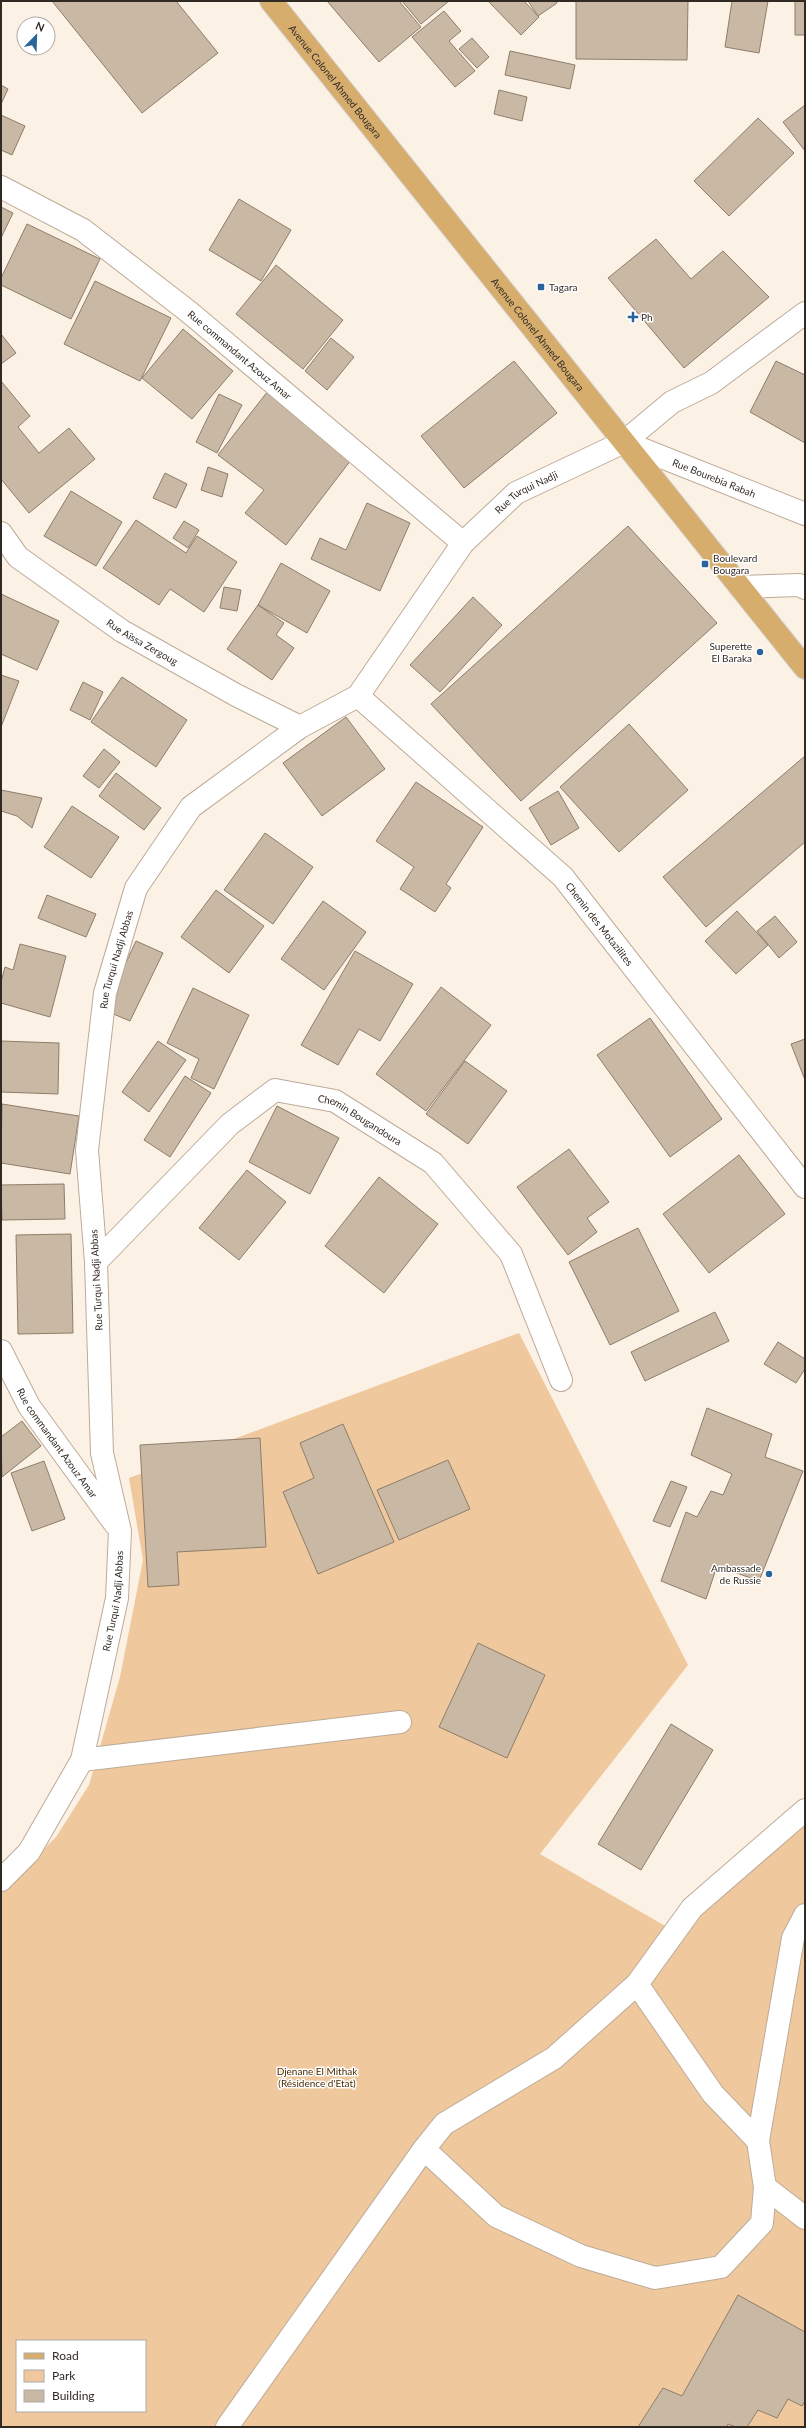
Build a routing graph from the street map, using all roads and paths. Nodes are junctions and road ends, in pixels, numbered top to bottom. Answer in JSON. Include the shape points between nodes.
{"nodes":[{"id":1,"x":271,"y":1,"type":"edge"},
{"id":2,"x":1,"y":187,"type":"edge"},
{"id":3,"x":805,"y":313,"type":"edge"},
{"id":4,"x":624,"y":442,"type":"junction"},
{"id":5,"x":805,"y":514,"type":"edge"},
{"id":6,"x":1,"y":533,"type":"edge"},
{"id":7,"x":463,"y":543,"type":"junction"},
{"id":8,"x":740,"y":587,"type":"junction"},
{"id":9,"x":805,"y":588,"type":"edge"},
{"id":10,"x":805,"y":668,"type":"edge"},
{"id":11,"x":358,"y":696,"type":"junction"},
{"id":12,"x":300,"y":727,"type":"junction"},
{"id":13,"x":805,"y":1187,"type":"edge"},
{"id":14,"x":96,"y":1262,"type":"junction"},
{"id":15,"x":1,"y":1351,"type":"edge"},
{"id":16,"x":560,"y":1380,"type":"dead end"},
{"id":17,"x":120,"y":1531,"type":"junction"},
{"id":18,"x":400,"y":1722,"type":"dead end"},
{"id":19,"x":82,"y":1760,"type":"junction"},
{"id":20,"x":805,"y":1810,"type":"edge"},
{"id":21,"x":1,"y":1880,"type":"edge"},
{"id":22,"x":805,"y":1916,"type":"edge"},
{"id":23,"x":637,"y":1984,"type":"junction"},
{"id":24,"x":758,"y":2141,"type":"junction"},
{"id":25,"x":424,"y":2149,"type":"junction"},
{"id":26,"x":765,"y":2187,"type":"junction"},
{"id":27,"x":805,"y":2218,"type":"edge"},
{"id":28,"x":227,"y":2427,"type":"edge"}],
"edges":[{"from":1,"to":4,"type":"main road","name":"Avenue Colonel Ahmed Bougara"},
{"from":2,"to":7,"type":"street","name":"Rue commandant Azouz Amar","via":[[83,230],[189,312]]},
{"from":3,"to":4,"type":"street","name":"Rue Turqui Nadji","via":[[711,384],[672,402]]},
{"from":4,"to":5,"type":"street","name":"Rue Bourebia Rabah"},
{"from":4,"to":7,"type":"street","name":"Rue Turqui Nadji","via":[[516,493]]},
{"from":4,"to":8,"type":"main road","name":"Avenue Colonel Ahmed Bougara"},
{"from":6,"to":12,"type":"street","name":"Rue Aïssa Zergoug","via":[[18,557],[122,631],[236,695]]},
{"from":7,"to":11,"type":"street","name":"Rue Turqui Nadji"},
{"from":8,"to":9,"type":"street","via":[[799,585]]},
{"from":8,"to":10,"type":"main road","name":"Avenue Colonel Ahmed Bougara"},
{"from":11,"to":12,"type":"street","name":"Rue Turqui Nadji"},
{"from":11,"to":13,"type":"street","name":"Chemin des Motazilites","via":[[563,877]]},
{"from":12,"to":14,"type":"street","name":"Rue Turqui Nadji Abbas","via":[[191,807],[136,888],[105,993],[87,1150]]},
{"from":14,"to":16,"type":"street","name":"Chemin Bougandoura","via":[[230,1124],[275,1090],[335,1101],[433,1164],[511,1254]]},
{"from":14,"to":17,"type":"street","name":"Rue Turqui Nadji Abbas","via":[[102,1453]]},
{"from":15,"to":17,"type":"street","name":"Rue commandant Azouz Amar","via":[[29,1406]]},
{"from":17,"to":19,"type":"street","name":"Rue Turqui Nadji Abbas","via":[[117,1598]]},
{"from":18,"to":19,"type":"street"},
{"from":19,"to":21,"type":"street","name":"Rue Turqui Nadji Abbas","via":[[29,1852]]},
{"from":20,"to":23,"type":"street","via":[[692,1908]]},
{"from":22,"to":24,"type":"street","via":[[792,1938]]},
{"from":23,"to":24,"type":"street","via":[[713,2094]]},
{"from":23,"to":25,"type":"street","via":[[554,2058],[444,2124]]},
{"from":24,"to":26,"type":"street"},
{"from":25,"to":26,"type":"street","via":[[496,2216],[581,2256],[655,2278],[721,2267],[762,2224]]},
{"from":25,"to":28,"type":"street"},
{"from":26,"to":27,"type":"street"}]}
